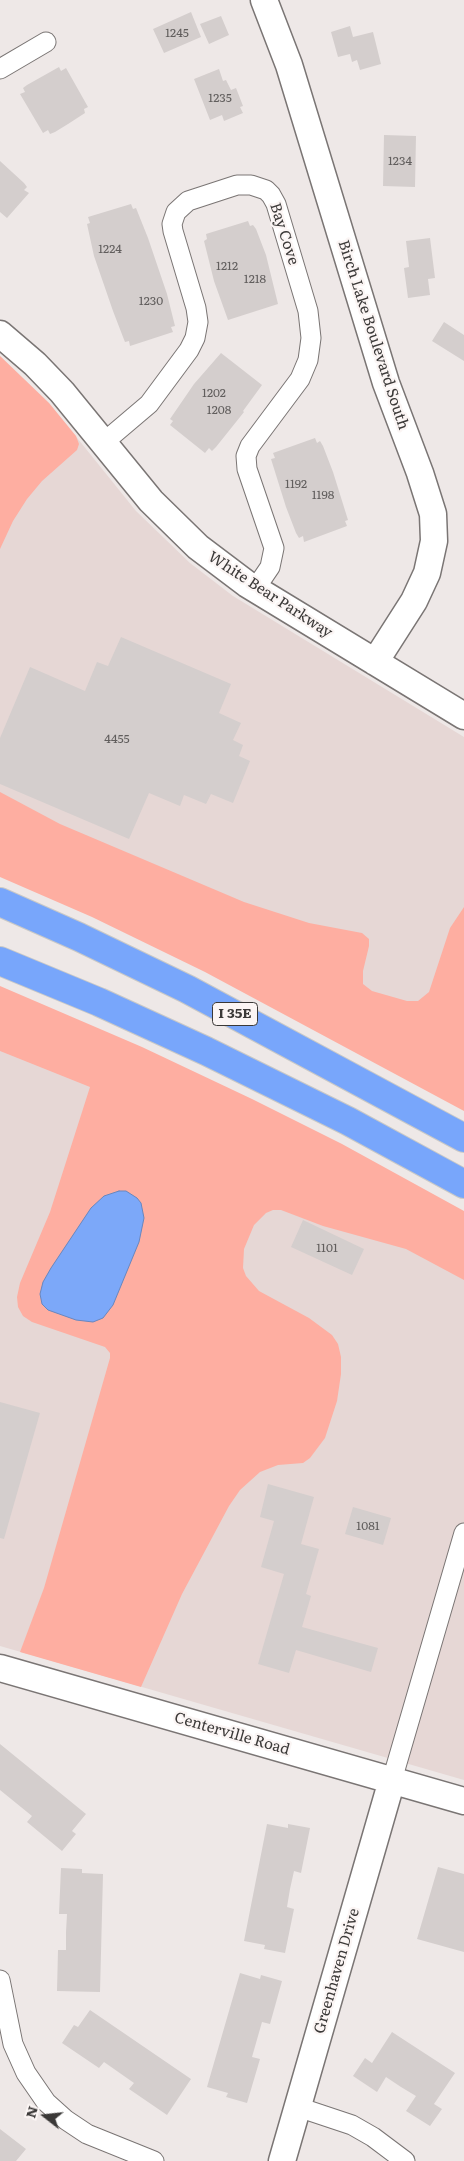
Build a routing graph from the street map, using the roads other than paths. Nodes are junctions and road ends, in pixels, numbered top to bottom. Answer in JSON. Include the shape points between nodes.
{"nodes":[{"id":1,"x":264,"y":0,"type":"edge"},
{"id":2,"x":46,"y":42,"type":"dead end"},
{"id":3,"x":0,"y":69,"type":"edge"},
{"id":4,"x":0,"y":334,"type":"edge"},
{"id":5,"x":103,"y":443,"type":"junction"},
{"id":6,"x":255,"y":589,"type":"junction"},
{"id":7,"x":375,"y":662,"type":"junction"},
{"id":8,"x":464,"y":716,"type":"edge"},
{"id":9,"x":0,"y":902,"type":"edge"},
{"id":10,"x":0,"y":962,"type":"edge"},
{"id":11,"x":464,"y":1138,"type":"edge"},
{"id":12,"x":464,"y":1184,"type":"edge"},
{"id":13,"x":464,"y":1533,"type":"edge"},
{"id":14,"x":0,"y":1668,"type":"edge"},
{"id":15,"x":392,"y":1780,"type":"junction"},
{"id":16,"x":464,"y":1801,"type":"edge"},
{"id":17,"x":0,"y":1980,"type":"edge"},
{"id":18,"x":298,"y":2107,"type":"junction"},
{"id":19,"x":154,"y":2161,"type":"edge"},
{"id":20,"x":282,"y":2161,"type":"edge"},
{"id":21,"x":405,"y":2161,"type":"edge"}],
"edges":[{"from":1,"to":7,"type":"street","name":"Birch Lake Boulevard South","via":[[289,65],[386,382],[432,514],[434,541],[427,573],[414,601]]},
{"from":2,"to":3,"type":"street"},
{"from":4,"to":5,"type":"street","name":"White Bear Parkway","via":[[54,384]]},
{"from":5,"to":6,"type":"street","name":"White Bear Parkway","via":[[170,521]]},
{"from":5,"to":6,"type":"street","name":"Bay Cove","via":[[148,404],[195,338],[197,312],[173,231],[176,212],[188,201],[237,185],[251,185],[269,193],[276,204],[306,303],[310,345],[300,379],[246,456],[246,466],[274,548],[271,563]]},
{"from":6,"to":7,"type":"street","name":"White Bear Parkway"},
{"from":7,"to":8,"type":"street","name":"White Bear Parkway"},
{"from":9,"to":11,"type":"highway","number":"I 35E","via":[[187,989]]},
{"from":10,"to":12,"type":"highway","via":[[206,1051],[313,1103]]},
{"from":13,"to":15,"type":"street"},
{"from":14,"to":15,"type":"street","name":"Centerville Road"},
{"from":15,"to":16,"type":"street","name":"Centerville Road"},
{"from":15,"to":18,"type":"street","name":"Greenhaven Drive"},
{"from":17,"to":19,"type":"street","via":[[16,2052],[31,2082],[46,2102],[87,2134]]},
{"from":18,"to":20,"type":"street","name":"Greenhaven Drive"},
{"from":18,"to":21,"type":"street","via":[[352,2125]]}]}
